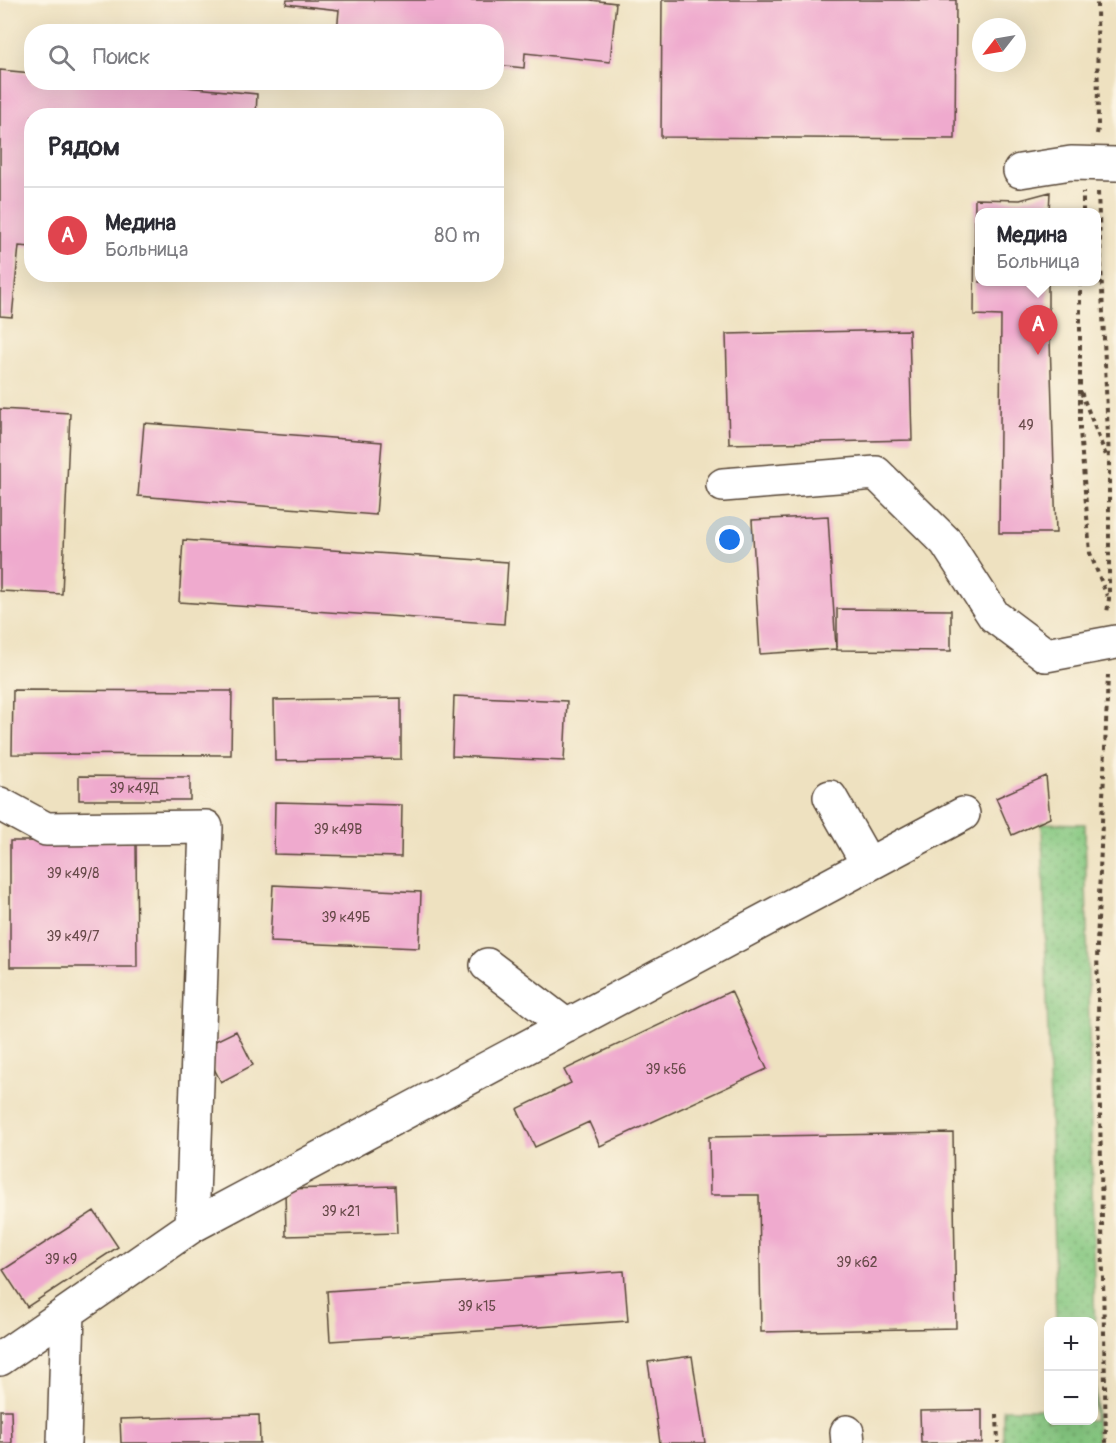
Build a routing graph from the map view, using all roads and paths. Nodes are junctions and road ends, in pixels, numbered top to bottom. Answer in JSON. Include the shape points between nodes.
{"nodes":[{"id":1,"x":1097,"y":0,"type":"edge"},
{"id":2,"x":1106,"y":164,"type":"edge"},
{"id":3,"x":1020,"y":171,"type":"dead end"},
{"id":4,"x":1080,"y":286,"type":"edge"},
{"id":5,"x":1080,"y":389,"type":"junction"},
{"id":6,"x":1109,"y":462,"type":"junction"},
{"id":7,"x":723,"y":485,"type":"dead end"},
{"id":8,"x":1108,"y":599,"type":"junction"},
{"id":9,"x":1112,"y":643,"type":"edge"},
{"id":10,"x":830,"y":797,"type":"dead end"},
{"id":11,"x":0,"y":804,"type":"edge"},
{"id":12,"x":963,"y":814,"type":"dead end"},
{"id":13,"x":868,"y":864,"type":"junction"},
{"id":14,"x":487,"y":965,"type":"dead end"},
{"id":15,"x":567,"y":1026,"type":"junction"},
{"id":16,"x":192,"y":1226,"type":"junction"},
{"id":17,"x":68,"y":1312,"type":"junction"},
{"id":18,"x":0,"y":1359,"type":"edge"},
{"id":19,"x":997,"y":1414,"type":"dead end"},
{"id":20,"x":64,"y":1443,"type":"edge"},
{"id":21,"x":998,"y":1443,"type":"edge"},
{"id":22,"x":1106,"y":1443,"type":"edge"}],
"edges":[{"from":1,"to":2,"type":"path","via":[[1095,140]]},
{"from":2,"to":3,"type":"lane","via":[[1071,163]]},
{"from":2,"to":6,"type":"path"},
{"from":4,"to":5,"type":"path"},
{"from":5,"to":6,"type":"path"},
{"from":5,"to":8,"type":"path","via":[[1090,553]]},
{"from":6,"to":8,"type":"path"},
{"from":7,"to":9,"type":"lane","via":[[876,473],[946,542],[994,616],[1046,655]]},
{"from":8,"to":9,"type":"path"},
{"from":9,"to":22,"type":"path","via":[[1097,945]]},
{"from":10,"to":13,"type":"lane"},
{"from":11,"to":16,"type":"lane","via":[[46,829],[206,827]]},
{"from":12,"to":13,"type":"lane"},
{"from":13,"to":15,"type":"lane"},
{"from":14,"to":15,"type":"lane"},
{"from":15,"to":16,"type":"lane"},
{"from":16,"to":17,"type":"lane"},
{"from":17,"to":18,"type":"lane"},
{"from":17,"to":20,"type":"lane"},
{"from":19,"to":21,"type":"path"}]}
